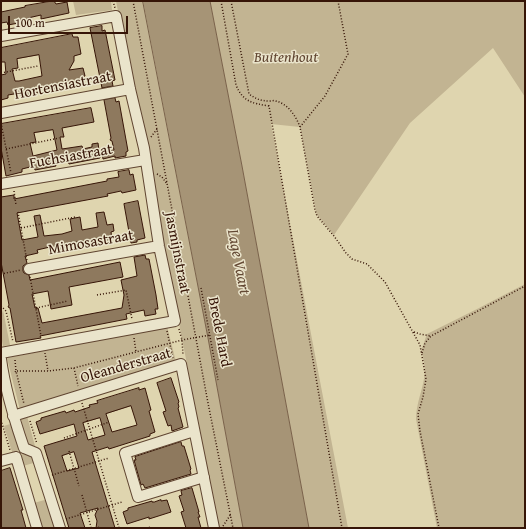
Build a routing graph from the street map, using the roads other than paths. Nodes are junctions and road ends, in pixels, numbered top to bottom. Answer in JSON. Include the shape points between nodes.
{"nodes":[{"id":1,"x":1,"y":36,"type":"edge"},
{"id":2,"x":130,"y":89,"type":"junction"},
{"id":3,"x":1,"y":113,"type":"edge"},
{"id":4,"x":146,"y":164,"type":"junction"},
{"id":5,"x":1,"y":184,"type":"edge"},
{"id":6,"x":159,"y":246,"type":"junction"},
{"id":7,"x":29,"y":269,"type":"road end"},
{"id":8,"x":1,"y":353,"type":"edge"},
{"id":9,"x":1,"y":359,"type":"edge"},
{"id":10,"x":13,"y":416,"type":"junction"},
{"id":11,"x":194,"y":431,"type":"junction"},
{"id":12,"x":24,"y":448,"type":"junction"},
{"id":13,"x":16,"y":457,"type":"junction"},
{"id":14,"x":1,"y":461,"type":"edge"},
{"id":15,"x":204,"y":478,"type":"junction"},
{"id":16,"x":59,"y":525,"type":"edge"},
{"id":17,"x":37,"y":528,"type":"edge"},
{"id":18,"x":214,"y":528,"type":"edge"}],
"edges":[{"from":1,"to":2,"type":"street","name":"Jasmijnstraat","via":[[116,16]]},
{"from":2,"to":3,"type":"street","name":"Hortensiastraat"},
{"from":2,"to":4,"type":"street","name":"Jasmijnstraat"},
{"from":4,"to":5,"type":"street","name":"Fuchsiastraat"},
{"from":4,"to":6,"type":"street","name":"Jasmijnstraat"},
{"from":6,"to":7,"type":"street","name":"Mimosastraat"},
{"from":6,"to":8,"type":"street","name":"Jasmijnstraat","via":[[170,322]]},
{"from":9,"to":10,"type":"street"},
{"from":10,"to":11,"type":"street","name":"Oleanderstraat","via":[[178,365]]},
{"from":10,"to":12,"type":"street"},
{"from":11,"to":15,"type":"street","name":"Oleanderstraat"},
{"from":11,"to":15,"type":"street","via":[[125,453],[138,497]]},
{"from":12,"to":13,"type":"street"},
{"from":12,"to":16,"type":"street","via":[[36,453]]},
{"from":13,"to":14,"type":"street"},
{"from":13,"to":17,"type":"street"},
{"from":15,"to":18,"type":"street","name":"Oleanderstraat"}]}
